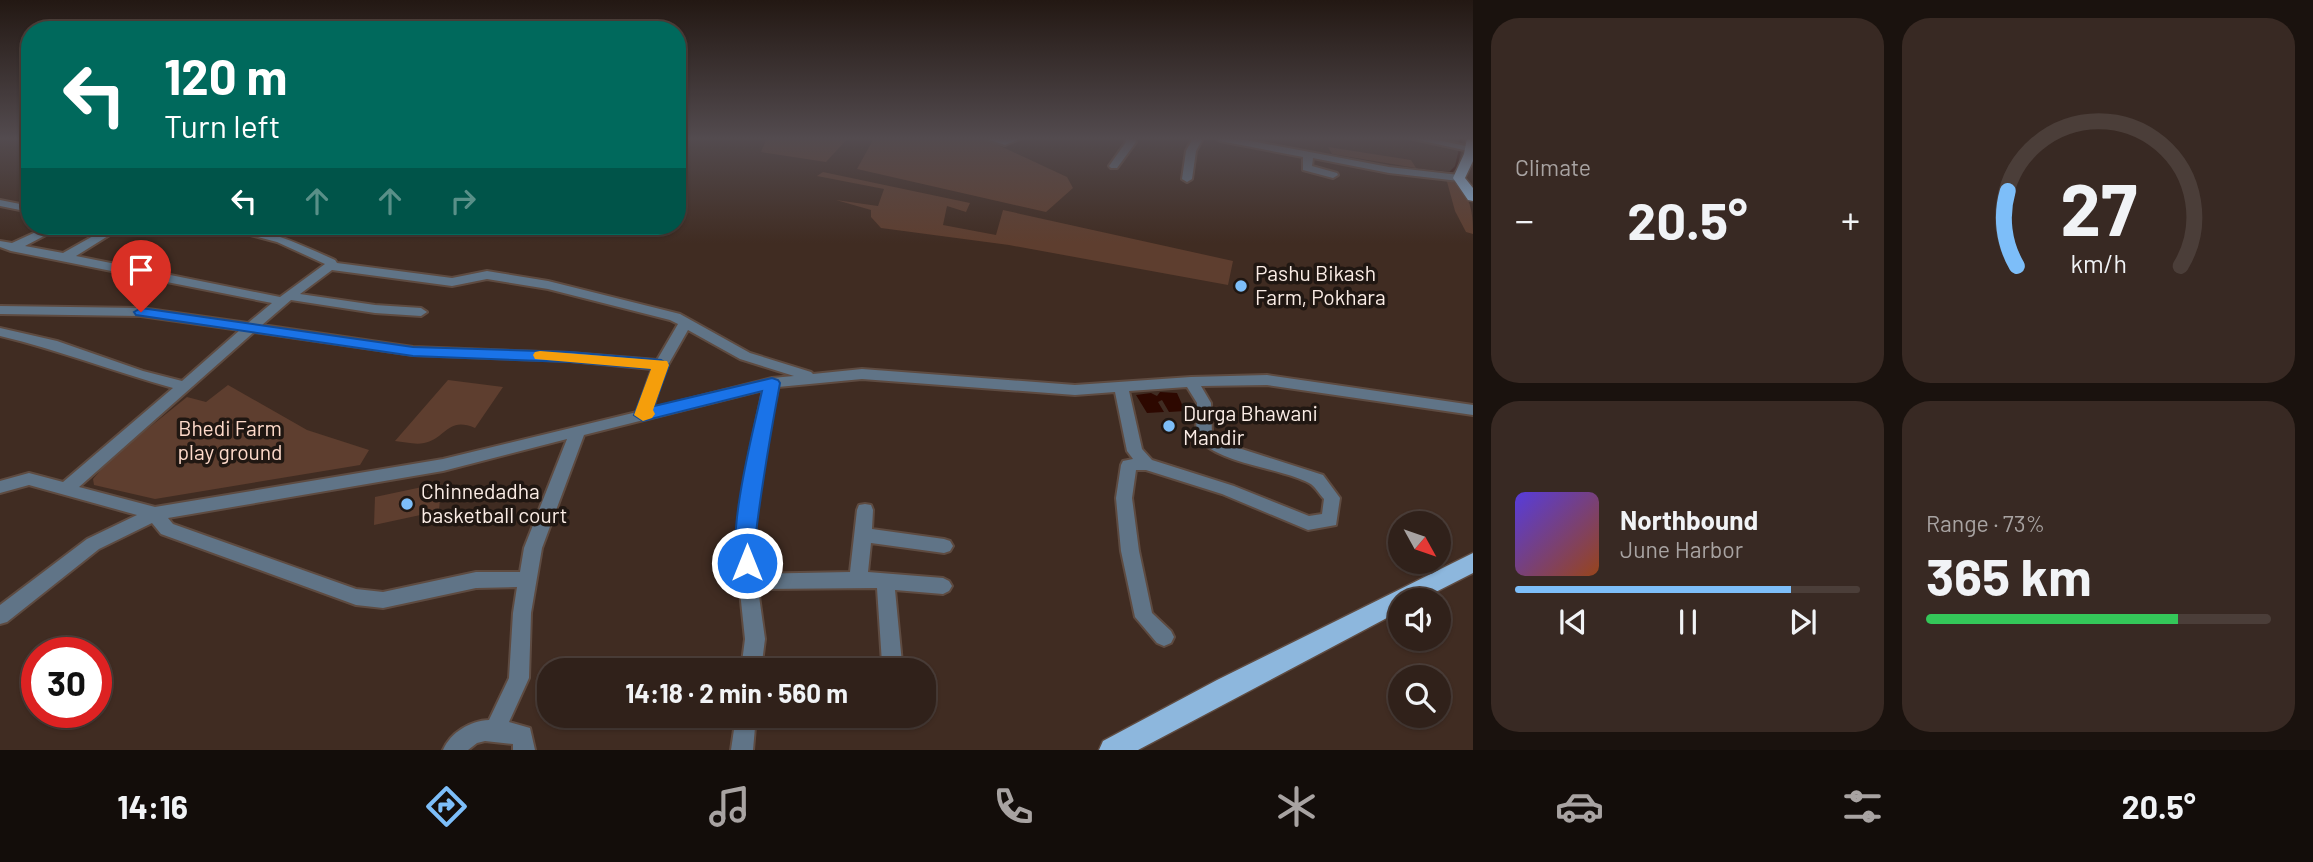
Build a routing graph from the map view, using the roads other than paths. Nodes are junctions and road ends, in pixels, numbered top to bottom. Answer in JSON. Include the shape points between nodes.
{"nodes":[{"id":1,"x":1188,"y":173,"type":"edge"},
{"id":2,"x":1326,"y":173,"type":"edge"},
{"id":3,"x":1416,"y":173,"type":"edge"},
{"id":4,"x":1461,"y":173,"type":"edge"},
{"id":5,"x":1333,"y":175,"type":"dead end"},
{"id":6,"x":1459,"y":178,"type":"junction"},
{"id":7,"x":1187,"y":179,"type":"dead end"},
{"id":8,"x":1473,"y":197,"type":"edge"},
{"id":9,"x":0,"y":203,"type":"edge"},
{"id":10,"x":21,"y":207,"type":"edge"},
{"id":11,"x":38,"y":235,"type":"edge"},
{"id":12,"x":103,"y":235,"type":"edge"},
{"id":13,"x":258,"y":235,"type":"edge"},
{"id":14,"x":0,"y":244,"type":"edge"},
{"id":15,"x":13,"y":247,"type":"junction"},
{"id":16,"x":0,"y":252,"type":"edge"},
{"id":17,"x":65,"y":257,"type":"junction"},
{"id":18,"x":330,"y":265,"type":"junction"},
{"id":19,"x":285,"y":298,"type":"junction"},
{"id":20,"x":0,"y":310,"type":"edge"},
{"id":21,"x":421,"y":312,"type":"dead end"},
{"id":22,"x":685,"y":323,"type":"junction"},
{"id":23,"x":251,"y":328,"type":"junction"},
{"id":24,"x":0,"y":332,"type":"edge"},
{"id":25,"x":661,"y":365,"type":"junction"},
{"id":26,"x":821,"y":377,"type":"junction"},
{"id":27,"x":1191,"y":382,"type":"junction"},
{"id":28,"x":772,"y":383,"type":"junction"},
{"id":29,"x":184,"y":386,"type":"junction"},
{"id":30,"x":1121,"y":386,"type":"junction"},
{"id":31,"x":1473,"y":410,"type":"edge"},
{"id":32,"x":643,"y":415,"type":"junction"},
{"id":33,"x":578,"y":431,"type":"junction"},
{"id":34,"x":1146,"y":464,"type":"junction"},
{"id":35,"x":0,"y":487,"type":"edge"},
{"id":36,"x":66,"y":489,"type":"junction"},
{"id":37,"x":864,"y":510,"type":"dead end"},
{"id":38,"x":155,"y":514,"type":"junction"},
{"id":39,"x":863,"y":535,"type":"junction"},
{"id":40,"x":944,"y":546,"type":"dead end"},
{"id":41,"x":1473,"y":562,"type":"edge"},
{"id":42,"x":528,"y":579,"type":"junction"},
{"id":43,"x":858,"y":579,"type":"junction"},
{"id":44,"x":885,"y":581,"type":"junction"},
{"id":45,"x":748,"y":582,"type":"junction"},
{"id":46,"x":943,"y":586,"type":"dead end"},
{"id":47,"x":0,"y":616,"type":"edge"},
{"id":48,"x":1164,"y":637,"type":"dead end"},
{"id":49,"x":753,"y":658,"type":"edge"},
{"id":50,"x":892,"y":658,"type":"edge"},
{"id":51,"x":745,"y":728,"type":"edge"},
{"id":52,"x":495,"y":731,"type":"junction"},
{"id":53,"x":454,"y":750,"type":"edge"},
{"id":54,"x":524,"y":750,"type":"edge"},
{"id":55,"x":742,"y":750,"type":"edge"},
{"id":56,"x":1112,"y":750,"type":"edge"}],
"edges":[{"from":1,"to":7,"type":"street"},
{"from":2,"to":5,"type":"street"},
{"from":3,"to":6,"type":"street"},
{"from":4,"to":6,"type":"main road"},
{"from":6,"to":8,"type":"main road"},
{"from":9,"to":10,"type":"street"},
{"from":11,"to":15,"type":"street"},
{"from":12,"to":17,"type":"street"},
{"from":13,"to":18,"type":"street","via":[[299,247]]},
{"from":14,"to":15,"type":"street"},
{"from":15,"to":16,"type":"street"},
{"from":15,"to":17,"type":"street"},
{"from":17,"to":19,"type":"street"},
{"from":18,"to":19,"type":"street"},
{"from":18,"to":22,"type":"street","via":[[452,282],[488,275],[548,285]]},
{"from":19,"to":21,"type":"street"},
{"from":19,"to":23,"type":"street"},
{"from":20,"to":23,"type":"street","via":[[141,312]]},
{"from":22,"to":25,"type":"street"},
{"from":22,"to":26,"type":"street","via":[[745,356],[793,373]]},
{"from":23,"to":25,"type":"street","via":[[413,351]]},
{"from":23,"to":29,"type":"street"},
{"from":24,"to":29,"type":"street"},
{"from":25,"to":32,"type":"street"},
{"from":26,"to":28,"type":"street"},
{"from":26,"to":30,"type":"street","via":[[862,374],[1075,390]]},
{"from":27,"to":30,"type":"street"},
{"from":27,"to":31,"type":"street","via":[[1267,380]]},
{"from":27,"to":34,"type":"street","via":[[1205,403],[1204,436],[1218,446],[1317,478],[1332,498],[1330,520],[1308,523],[1228,490]]},
{"from":28,"to":32,"type":"street"},
{"from":28,"to":45,"type":"street","via":[[744,544]]},
{"from":29,"to":36,"type":"street"},
{"from":30,"to":34,"type":"street","via":[[1135,451]]},
{"from":32,"to":33,"type":"street"},
{"from":33,"to":38,"type":"street","via":[[443,465]]},
{"from":33,"to":42,"type":"street","via":[[533,548]]},
{"from":34,"to":48,"type":"street","via":[[1129,464],[1124,498],[1144,617]]},
{"from":35,"to":36,"type":"street","via":[[29,480]]},
{"from":36,"to":38,"type":"street"},
{"from":37,"to":39,"type":"street"},
{"from":38,"to":42,"type":"street","via":[[167,529],[356,597],[383,600],[476,580]]},
{"from":38,"to":47,"type":"street","via":[[93,544]]},
{"from":39,"to":40,"type":"street"},
{"from":39,"to":43,"type":"street"},
{"from":41,"to":56,"type":"main road"},
{"from":42,"to":52,"type":"street","via":[[519,678]]},
{"from":43,"to":44,"type":"street"},
{"from":43,"to":45,"type":"street"},
{"from":44,"to":46,"type":"street"},
{"from":44,"to":50,"type":"street"},
{"from":45,"to":49,"type":"street","via":[[755,639]]},
{"from":51,"to":55,"type":"street"},
{"from":52,"to":53,"type":"street","via":[[477,730]]},
{"from":52,"to":54,"type":"street","via":[[523,736]]}]}
